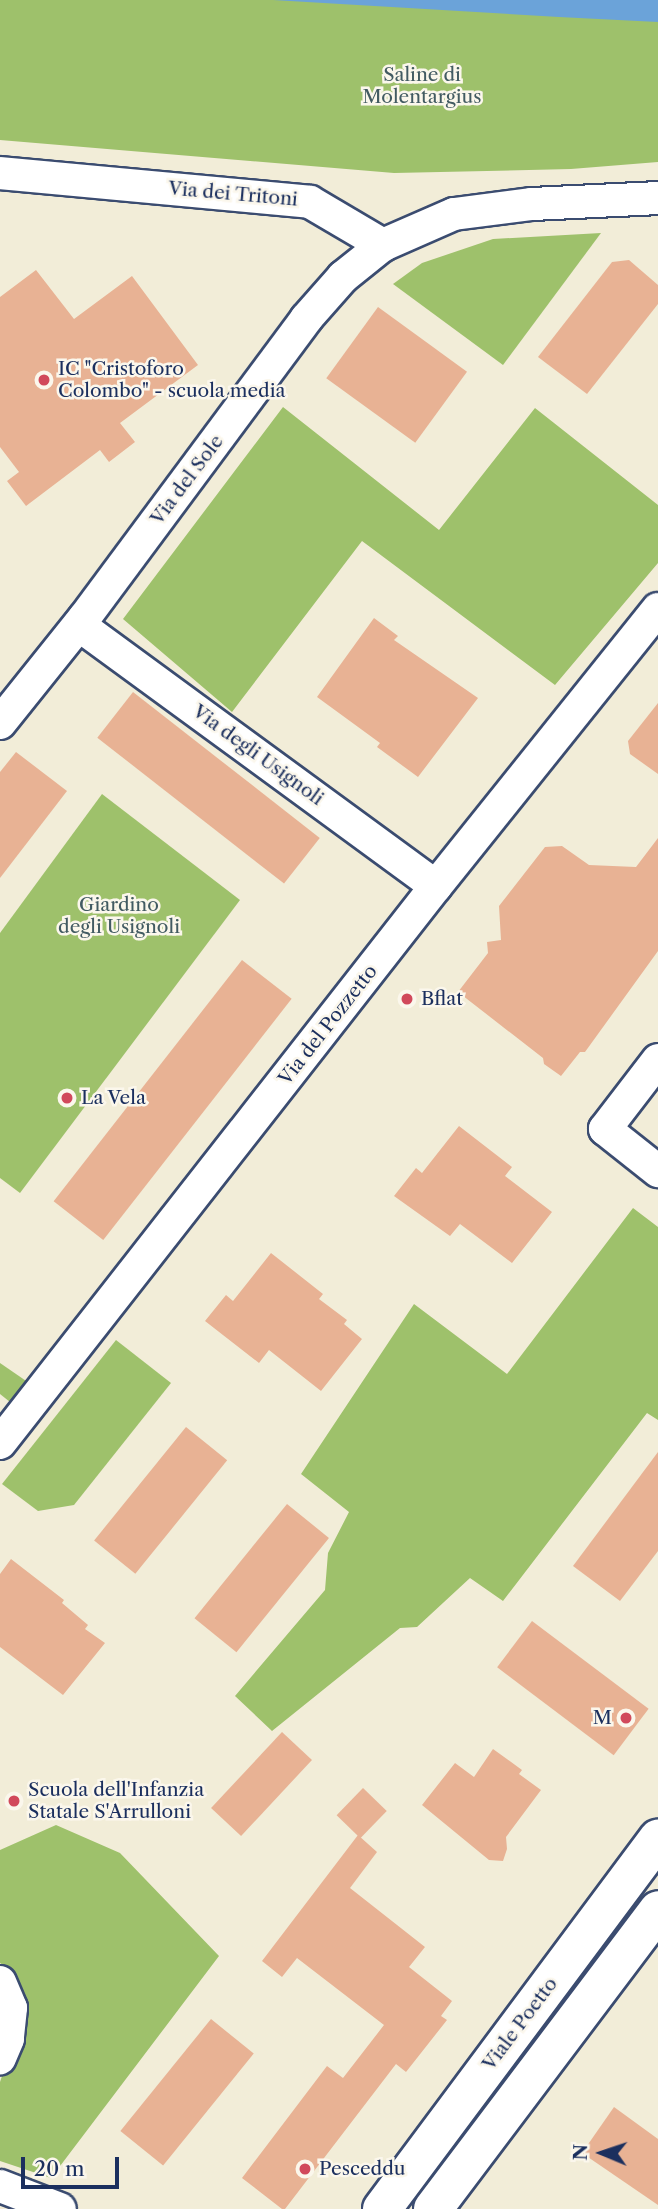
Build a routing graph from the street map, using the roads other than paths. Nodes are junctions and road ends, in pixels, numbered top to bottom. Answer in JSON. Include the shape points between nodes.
{"nodes":[{"id":1,"x":0,"y":173,"type":"edge"},
{"id":2,"x":658,"y":198,"type":"edge"},
{"id":3,"x":383,"y":245,"type":"junction"},
{"id":4,"x":658,"y":610,"type":"edge"},
{"id":5,"x":79,"y":625,"type":"junction"},
{"id":6,"x":0,"y":723,"type":"edge"},
{"id":7,"x":436,"y":886,"type":"junction"},
{"id":8,"x":658,"y":1060,"type":"edge"},
{"id":9,"x":658,"y":1171,"type":"edge"},
{"id":10,"x":0,"y":1443,"type":"edge"},
{"id":11,"x":658,"y":1839,"type":"edge"},
{"id":12,"x":658,"y":1910,"type":"edge"},
{"id":13,"x":0,"y":1982,"type":"edge"},
{"id":14,"x":0,"y":2059,"type":"edge"},
{"id":15,"x":0,"y":2186,"type":"edge"},
{"id":16,"x":60,"y":2209,"type":"edge"},
{"id":17,"x":382,"y":2209,"type":"edge"},
{"id":18,"x":433,"y":2209,"type":"edge"}],
"edges":[{"from":1,"to":3,"type":"street","name":"Via dei Tritoni","via":[[310,202]]},
{"from":2,"to":3,"type":"street","via":[[532,204],[454,214]]},
{"from":3,"to":5,"type":"street","name":"Via del Sole","via":[[343,277],[306,319]]},
{"from":4,"to":7,"type":"street","name":"Via del Pozzetto"},
{"from":5,"to":6,"type":"street","name":"Via del Sole"},
{"from":5,"to":7,"type":"street","name":"Via degli Usignoli"},
{"from":7,"to":10,"type":"street","name":"Via del Pozzetto"},
{"from":8,"to":9,"type":"street","via":[[605,1129]]},
{"from":11,"to":17,"type":"main road","name":"Viale Poetto"},
{"from":12,"to":18,"type":"main road"},
{"from":13,"to":14,"type":"street","via":[[11,2008],[8,2039]]},
{"from":15,"to":16,"type":"street"}]}
